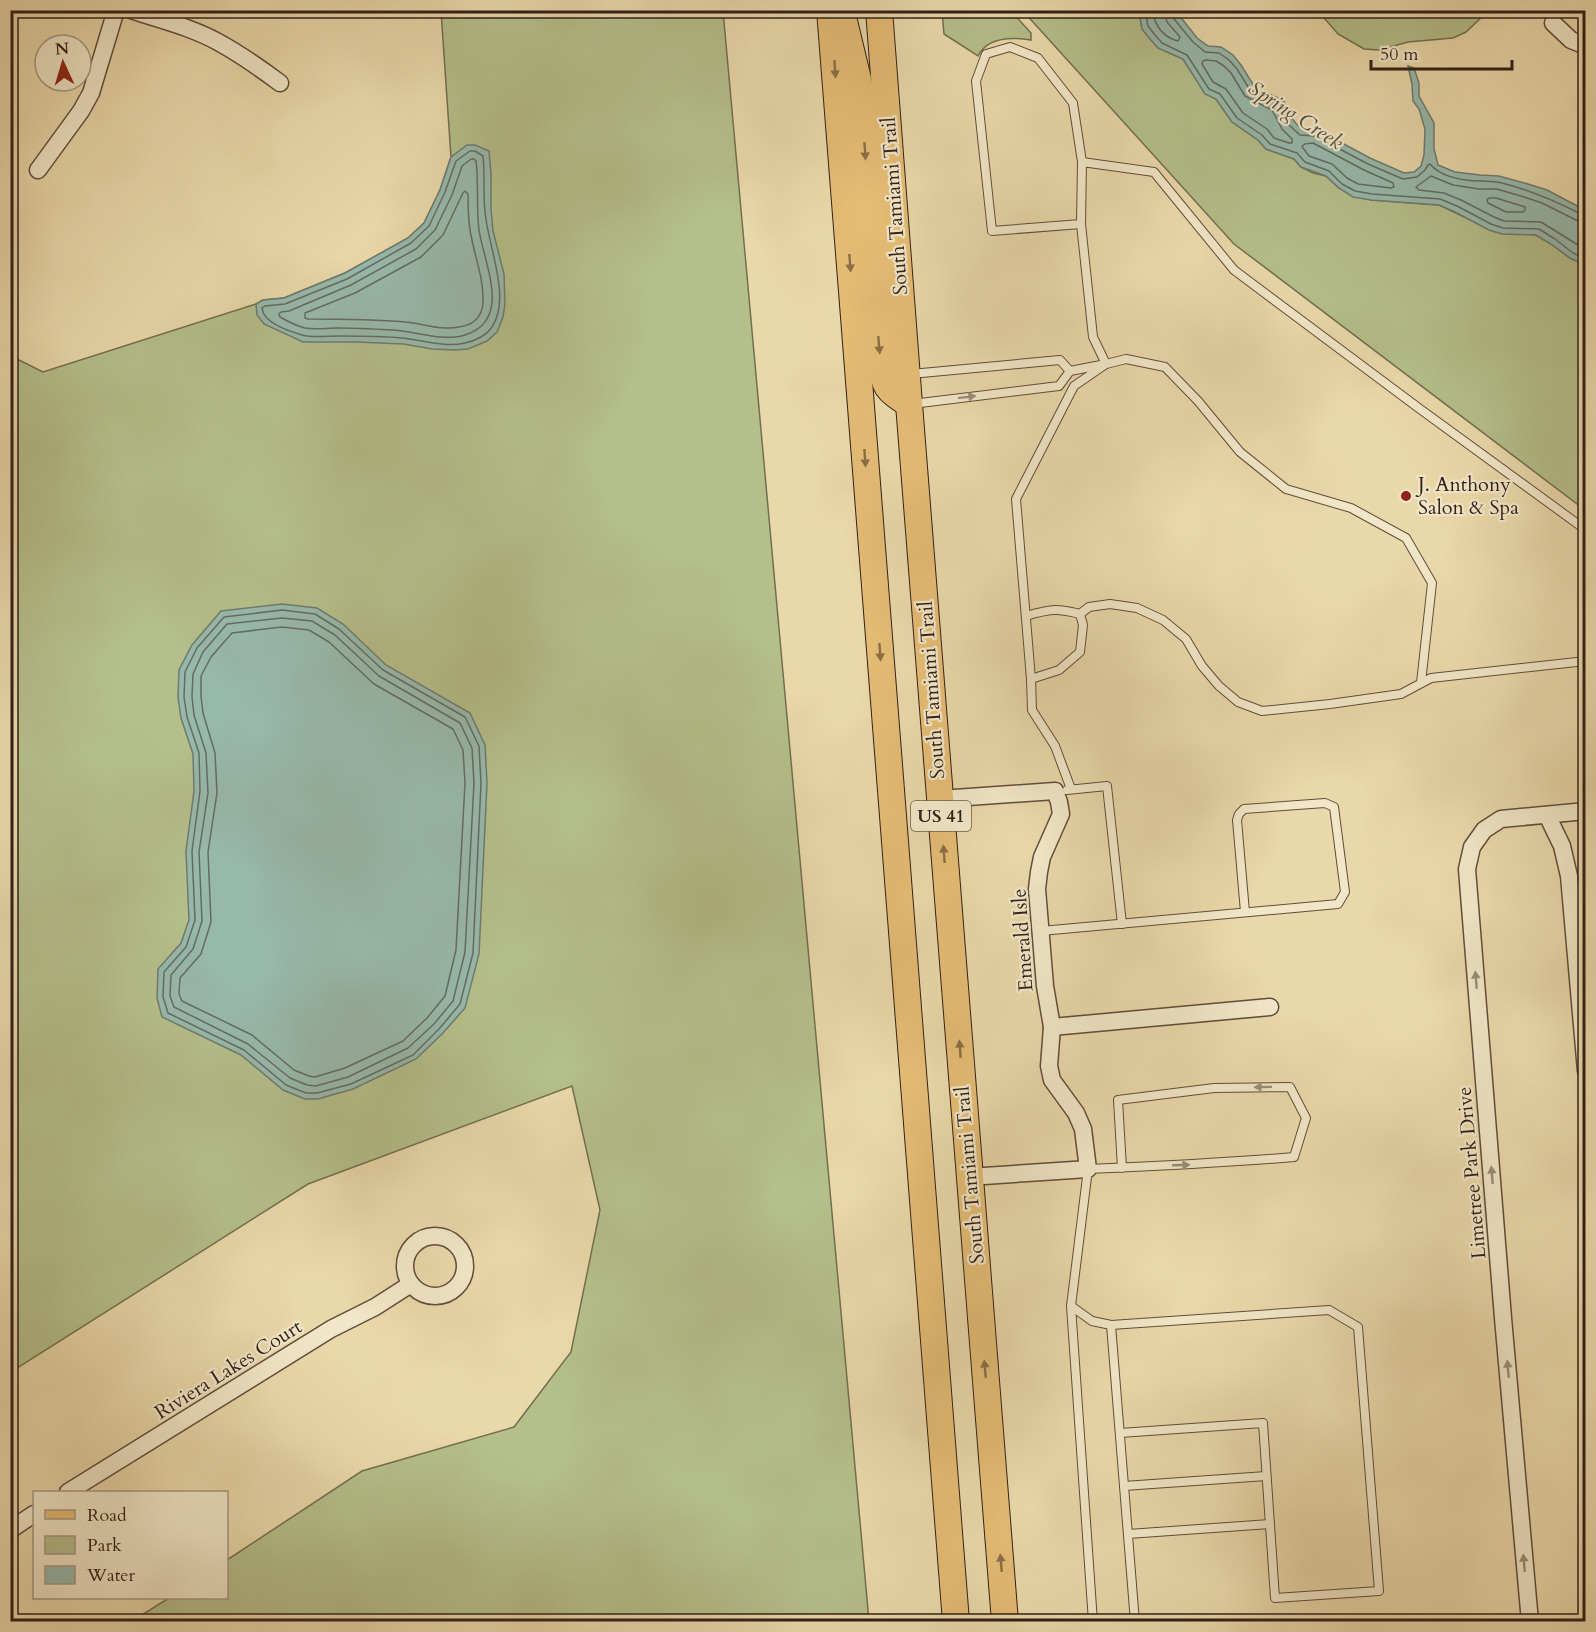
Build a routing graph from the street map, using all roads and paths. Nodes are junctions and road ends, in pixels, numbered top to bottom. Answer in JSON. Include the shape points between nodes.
{"nodes":[{"id":1,"x":116,"y":10,"type":"edge"},
{"id":2,"x":131,"y":10,"type":"edge"},
{"id":3,"x":830,"y":10,"type":"edge"},
{"id":4,"x":842,"y":10,"type":"edge"},
{"id":5,"x":879,"y":10,"type":"edge"},
{"id":6,"x":1553,"y":23,"type":"dead end"},
{"id":7,"x":1586,"y":46,"type":"edge"},
{"id":8,"x":280,"y":83,"type":"dead end"},
{"id":9,"x":1082,"y":162,"type":"junction"},
{"id":10,"x":38,"y":170,"type":"dead end"},
{"id":11,"x":1081,"y":224,"type":"junction"},
{"id":12,"x":1106,"y":364,"type":"junction"},
{"id":13,"x":1070,"y":371,"type":"junction"},
{"id":14,"x":907,"y":375,"type":"junction"},
{"id":15,"x":909,"y":404,"type":"junction"},
{"id":16,"x":1586,"y":530,"type":"edge"},
{"id":17,"x":1080,"y":614,"type":"junction"},
{"id":18,"x":1026,"y":616,"type":"junction"},
{"id":19,"x":1586,"y":661,"type":"edge"},
{"id":20,"x":1031,"y":679,"type":"junction"},
{"id":21,"x":1422,"y":683,"type":"junction"},
{"id":22,"x":1063,"y":790,"type":"junction"},
{"id":23,"x":940,"y":799,"type":"junction"},
{"id":24,"x":1586,"y":810,"type":"edge"},
{"id":25,"x":1548,"y":815,"type":"junction"},
{"id":26,"x":1245,"y":912,"type":"junction"},
{"id":27,"x":1122,"y":924,"type":"junction"},
{"id":28,"x":1041,"y":931,"type":"junction"},
{"id":29,"x":1270,"y":1007,"type":"dead end"},
{"id":30,"x":1052,"y":1027,"type":"junction"},
{"id":31,"x":1586,"y":1071,"type":"edge"},
{"id":32,"x":1122,"y":1168,"type":"junction"},
{"id":33,"x":1088,"y":1169,"type":"junction"},
{"id":34,"x":969,"y":1177,"type":"junction"},
{"id":35,"x":411,"y":1284,"type":"dead end"},
{"id":36,"x":1071,"y":1306,"type":"junction"},
{"id":37,"x":1111,"y":1325,"type":"junction"},
{"id":38,"x":1120,"y":1433,"type":"junction"},
{"id":39,"x":1266,"y":1476,"type":"junction"},
{"id":40,"x":1124,"y":1486,"type":"junction"},
{"id":41,"x":70,"y":1491,"type":"edge"},
{"id":42,"x":33,"y":1515,"type":"edge"},
{"id":43,"x":1270,"y":1524,"type":"junction"},
{"id":44,"x":10,"y":1530,"type":"edge"},
{"id":45,"x":1128,"y":1534,"type":"junction"},
{"id":46,"x":956,"y":1622,"type":"edge"},
{"id":47,"x":1005,"y":1622,"type":"edge"},
{"id":48,"x":1093,"y":1622,"type":"edge"},
{"id":49,"x":1136,"y":1622,"type":"edge"},
{"id":50,"x":1530,"y":1622,"type":"edge"}],
"edges":[{"from":1,"to":10,"type":"street","via":[[91,93]]},
{"from":2,"to":8,"type":"street","via":[[217,41]]},
{"from":3,"to":46,"type":"main road","number":"US 41","one_way":true},
{"from":4,"to":15,"type":"main road","one_way":true,"via":[[861,92],[884,382]]},
{"from":5,"to":14,"type":"main road","name":"South Tamiami Trail","number":"US 41"},
{"from":6,"to":7,"type":"street","via":[[1571,40]]},
{"from":9,"to":11,"type":"lane"},
{"from":9,"to":11,"type":"lane","via":[[1073,103],[1038,58],[1010,47],[986,54],[976,81],[992,231]]},
{"from":9,"to":16,"type":"lane","via":[[1154,172],[1234,270]]},
{"from":11,"to":12,"type":"lane","via":[[1094,337]]},
{"from":12,"to":13,"type":"lane"},
{"from":12,"to":18,"type":"lane","via":[[1074,386],[1016,499]]},
{"from":12,"to":21,"type":"lane","via":[[1126,359],[1165,367],[1240,452],[1286,489],[1351,508],[1406,538],[1432,583]]},
{"from":13,"to":14,"type":"lane","via":[[1060,360]]},
{"from":15,"to":13,"type":"lane","one_way":true,"via":[[1059,386]]},
{"from":14,"to":15,"type":"main road","name":"South Tamiami Trail","number":"US 41"},
{"from":15,"to":23,"type":"main road","name":"South Tamiami Trail","number":"US 41"},
{"from":17,"to":18,"type":"lane","via":[[1060,609]]},
{"from":17,"to":20,"type":"lane","via":[[1080,652],[1059,670]]},
{"from":17,"to":21,"type":"lane","via":[[1089,607],[1110,604],[1137,608],[1163,620],[1186,639],[1219,686],[1238,702],[1262,711],[1401,694]]},
{"from":18,"to":20,"type":"lane"},
{"from":19,"to":21,"type":"lane","via":[[1431,678]]},
{"from":20,"to":22,"type":"lane","via":[[1032,710],[1055,746]]},
{"from":22,"to":23,"type":"street"},
{"from":22,"to":27,"type":"lane","via":[[1107,786]]},
{"from":22,"to":28,"type":"street","name":"Emerald Isle","via":[[1061,814],[1039,872]]},
{"from":34,"to":23,"type":"main road","name":"South Tamiami Trail","number":"US 41","one_way":true},
{"from":24,"to":25,"type":"street","name":"Limetree Park Drive"},
{"from":25,"to":31,"type":"street","via":[[1562,846],[1569,876]]},
{"from":50,"to":25,"type":"street","name":"Limetree Park Drive","one_way":true,"via":[[1467,869],[1472,847],[1484,830],[1501,819]]},
{"from":26,"to":26,"type":"lane","via":[[1338,904],[1345,892],[1334,807],[1325,803],[1244,809],[1239,814]]},
{"from":26,"to":27,"type":"lane"},
{"from":27,"to":28,"type":"lane"},
{"from":28,"to":30,"type":"street","name":"Emerald Isle"},
{"from":29,"to":30,"type":"street"},
{"from":30,"to":33,"type":"street","name":"Emerald Isle","via":[[1052,1080],[1083,1129]]},
{"from":32,"to":32,"type":"lane","one_way":true,"via":[[1294,1157],[1306,1119],[1290,1087],[1215,1088],[1118,1100]]},
{"from":32,"to":33,"type":"lane"},
{"from":33,"to":34,"type":"street"},
{"from":33,"to":36,"type":"lane"},
{"from":47,"to":34,"type":"main road","name":"South Tamiami Trail","number":"US 41","one_way":true},
{"from":35,"to":41,"type":"street","name":"Riviera Lakes Court"},
{"from":36,"to":37,"type":"lane","via":[[1092,1321]]},
{"from":36,"to":48,"type":"lane"},
{"from":37,"to":38,"type":"lane"},
{"from":37,"to":43,"type":"lane","via":[[1329,1310],[1358,1327],[1379,1591],[1275,1598]]},
{"from":38,"to":39,"type":"lane","via":[[1263,1423]]},
{"from":38,"to":40,"type":"lane"},
{"from":39,"to":40,"type":"lane"},
{"from":39,"to":43,"type":"lane"},
{"from":40,"to":45,"type":"lane"},
{"from":42,"to":44,"type":"street"},
{"from":43,"to":45,"type":"lane"},
{"from":45,"to":49,"type":"lane"}]}
